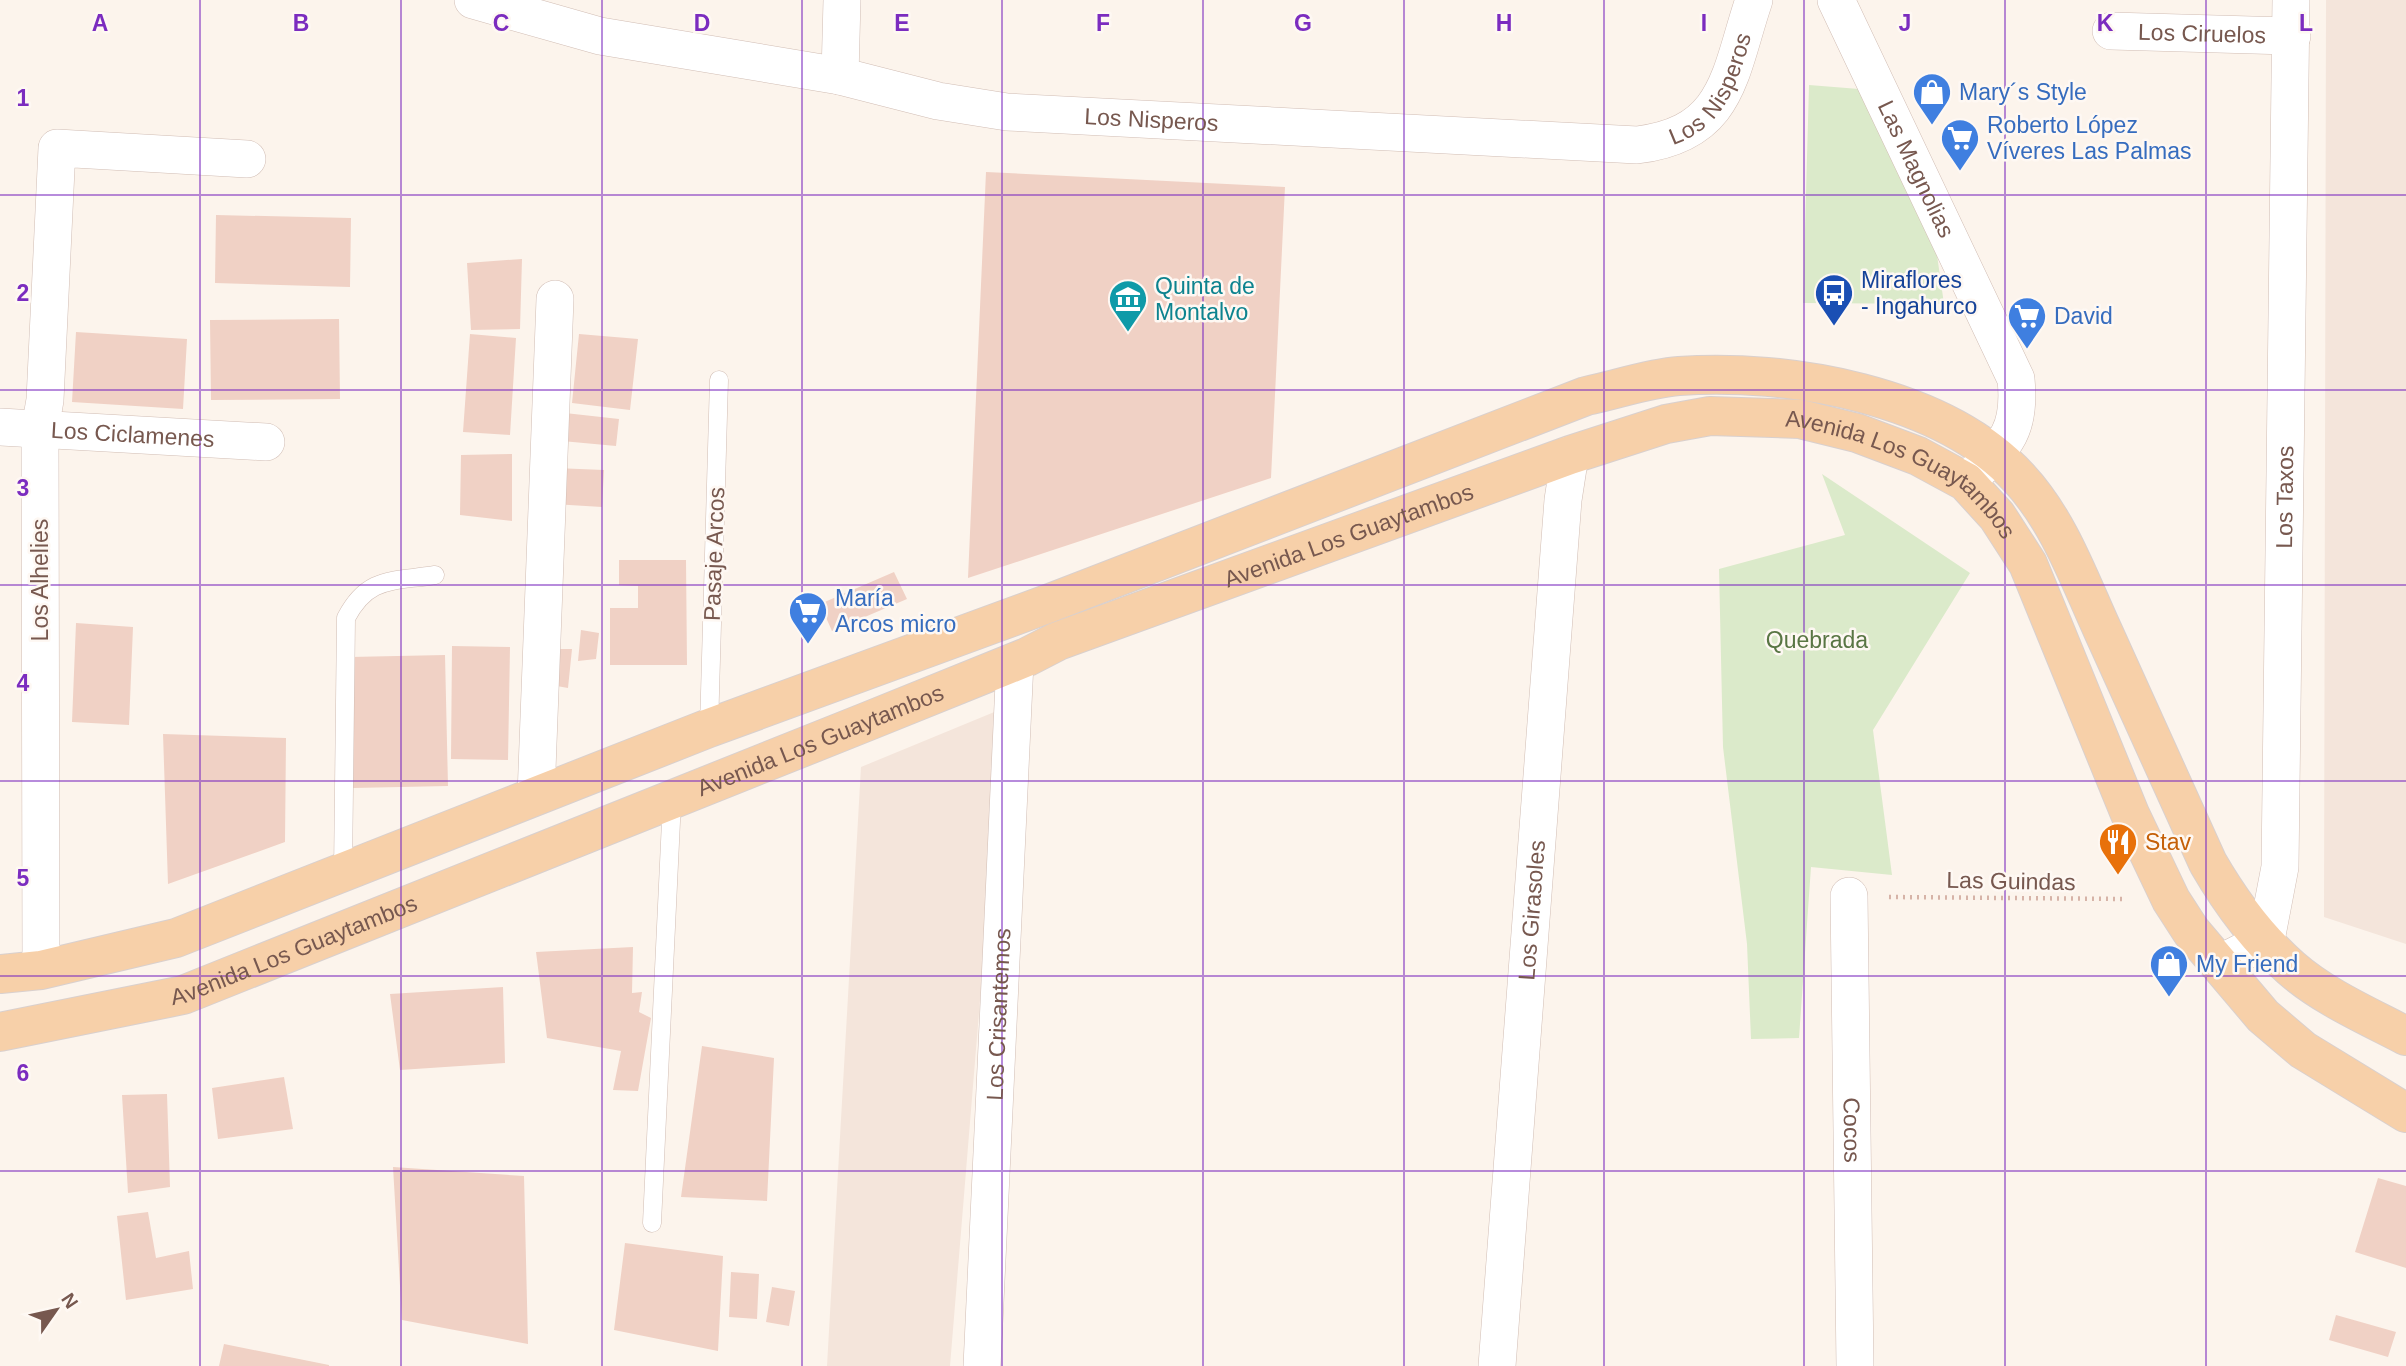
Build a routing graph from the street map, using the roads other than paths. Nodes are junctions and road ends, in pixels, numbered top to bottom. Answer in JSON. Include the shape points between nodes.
{"nodes":[{"id":1,"x":473,"y":0,"type":"edge"},
{"id":2,"x":842,"y":0,"type":"edge"},
{"id":3,"x":1754,"y":0,"type":"edge"},
{"id":4,"x":1836,"y":0,"type":"edge"},
{"id":5,"x":2291,"y":0,"type":"edge"},
{"id":6,"x":2111,"y":31,"type":"dead end"},
{"id":7,"x":2292,"y":36,"type":"junction"},
{"id":8,"x":840,"y":76,"type":"junction"},
{"id":9,"x":247,"y":159,"type":"dead end"},
{"id":10,"x":555,"y":299,"type":"dead end"},
{"id":11,"x":719,"y":380,"type":"dead end"},
{"id":12,"x":1807,"y":380,"type":"junction"},
{"id":13,"x":1800,"y":419,"type":"junction"},
{"id":14,"x":0,"y":427,"type":"edge"},
{"id":15,"x":40,"y":429,"type":"junction"},
{"id":16,"x":266,"y":442,"type":"dead end"},
{"id":17,"x":1570,"y":455,"type":"junction"},
{"id":18,"x":1995,"y":455,"type":"junction"},
{"id":19,"x":1966,"y":482,"type":"junction"},
{"id":20,"x":435,"y":575,"type":"dead end"},
{"id":21,"x":1050,"y":603,"type":"junction"},
{"id":22,"x":1058,"y":641,"type":"junction"},
{"id":23,"x":1015,"y":662,"type":"junction"},
{"id":24,"x":709,"y":728,"type":"junction"},
{"id":25,"x":536,"y":796,"type":"junction"},
{"id":26,"x":672,"y":800,"type":"junction"},
{"id":27,"x":343,"y":872,"type":"junction"},
{"id":28,"x":1849,"y":896,"type":"road end"},
{"id":29,"x":2266,"y":940,"type":"junction"},
{"id":30,"x":2219,"y":964,"type":"junction"},
{"id":31,"x":41,"y":970,"type":"junction"},
{"id":32,"x":0,"y":974,"type":"edge"},
{"id":33,"x":0,"y":1032,"type":"edge"},
{"id":34,"x":2406,"y":1037,"type":"edge"},
{"id":35,"x":2406,"y":1113,"type":"edge"},
{"id":36,"x":652,"y":1223,"type":"dead end"},
{"id":37,"x":982,"y":1366,"type":"edge"},
{"id":38,"x":1497,"y":1366,"type":"edge"},
{"id":39,"x":1855,"y":1366,"type":"edge"}],
"edges":[{"from":1,"to":8,"type":"street","name":"Los Nisperos","via":[[600,36]]},
{"from":2,"to":8,"type":"street"},
{"from":3,"to":8,"type":"street","name":"Los Nisperos","via":[[1720,99],[1707,118],[1664,141],[1637,145],[1007,112],[938,101]]},
{"from":4,"to":18,"type":"street","name":"Las Magnolias","via":[[2016,379],[2019,407],[2011,432]]},
{"from":5,"to":7,"type":"street","name":"Los Taxos"},
{"from":6,"to":7,"type":"street","name":"Los Ciruelos"},
{"from":7,"to":29,"type":"street","name":"Los Taxos","via":[[2280,867]]},
{"from":9,"to":15,"type":"street","name":"Los Alhelies","via":[[57,148]]},
{"from":10,"to":25,"type":"street"},
{"from":11,"to":24,"type":"lane","name":"Pasaje Arcos"},
{"from":12,"to":13,"type":"main road"},
{"from":12,"to":18,"type":"main road","name":"Avenida Los Guaytambos","via":[[1933,416]]},
{"from":12,"to":21,"type":"main road","name":"Avenida Los Guaytambos","via":[[1678,376],[1586,396]]},
{"from":13,"to":17,"type":"main road","name":"Avenida Los Guaytambos","via":[[1710,416]]},
{"from":13,"to":19,"type":"main road","name":"Avenida Los Guaytambos","via":[[1857,433],[1918,456]]},
{"from":14,"to":15,"type":"street","name":"Los Ciclamenes"},
{"from":15,"to":16,"type":"street","name":"Los Ciclamenes"},
{"from":15,"to":31,"type":"street","name":"Los Alhelies"},
{"from":17,"to":22,"type":"main road","name":"Avenida Los Guaytambos"},
{"from":17,"to":38,"type":"street","name":"Los Girasoles"},
{"from":18,"to":19,"type":"street","name":"Las Magnolias"},
{"from":18,"to":29,"type":"main road","name":"Avenida Los Guaytambos","via":[[2021,479],[2063,543],[2208,863],[2228,897]]},
{"from":19,"to":30,"type":"main road","name":"Avenida Los Guaytambos","via":[[1997,516],[2028,564],[2130,814],[2171,900]]},
{"from":20,"to":27,"type":"lane","via":[[371,586],[346,618]]},
{"from":21,"to":22,"type":"main road"},
{"from":21,"to":24,"type":"main road","name":"Avenida Los Guaytambos"},
{"from":22,"to":23,"type":"main road","name":"Avenida Los Guaytambos"},
{"from":23,"to":26,"type":"main road","name":"Avenida Los Guaytambos"},
{"from":23,"to":37,"type":"street","name":"Los Crisantemos"},
{"from":24,"to":25,"type":"main road","name":"Avenida Los Guaytambos"},
{"from":25,"to":27,"type":"main road","name":"Avenida Los Guaytambos"},
{"from":26,"to":33,"type":"main road","name":"Avenida Los Guaytambos","via":[[183,995]]},
{"from":26,"to":36,"type":"lane"},
{"from":27,"to":31,"type":"main road","name":"Avenida Los Guaytambos","via":[[176,938]]},
{"from":28,"to":39,"type":"street","name":"Cocos"},
{"from":29,"to":30,"type":"street"},
{"from":29,"to":34,"type":"main road","name":"Avenida Los Guaytambos","via":[[2291,968]]},
{"from":30,"to":35,"type":"main road","name":"Avenida Los Guaytambos","via":[[2263,1016],[2303,1050]]},
{"from":31,"to":32,"type":"main road","name":"Avenida Los Guaytambos"}]}
